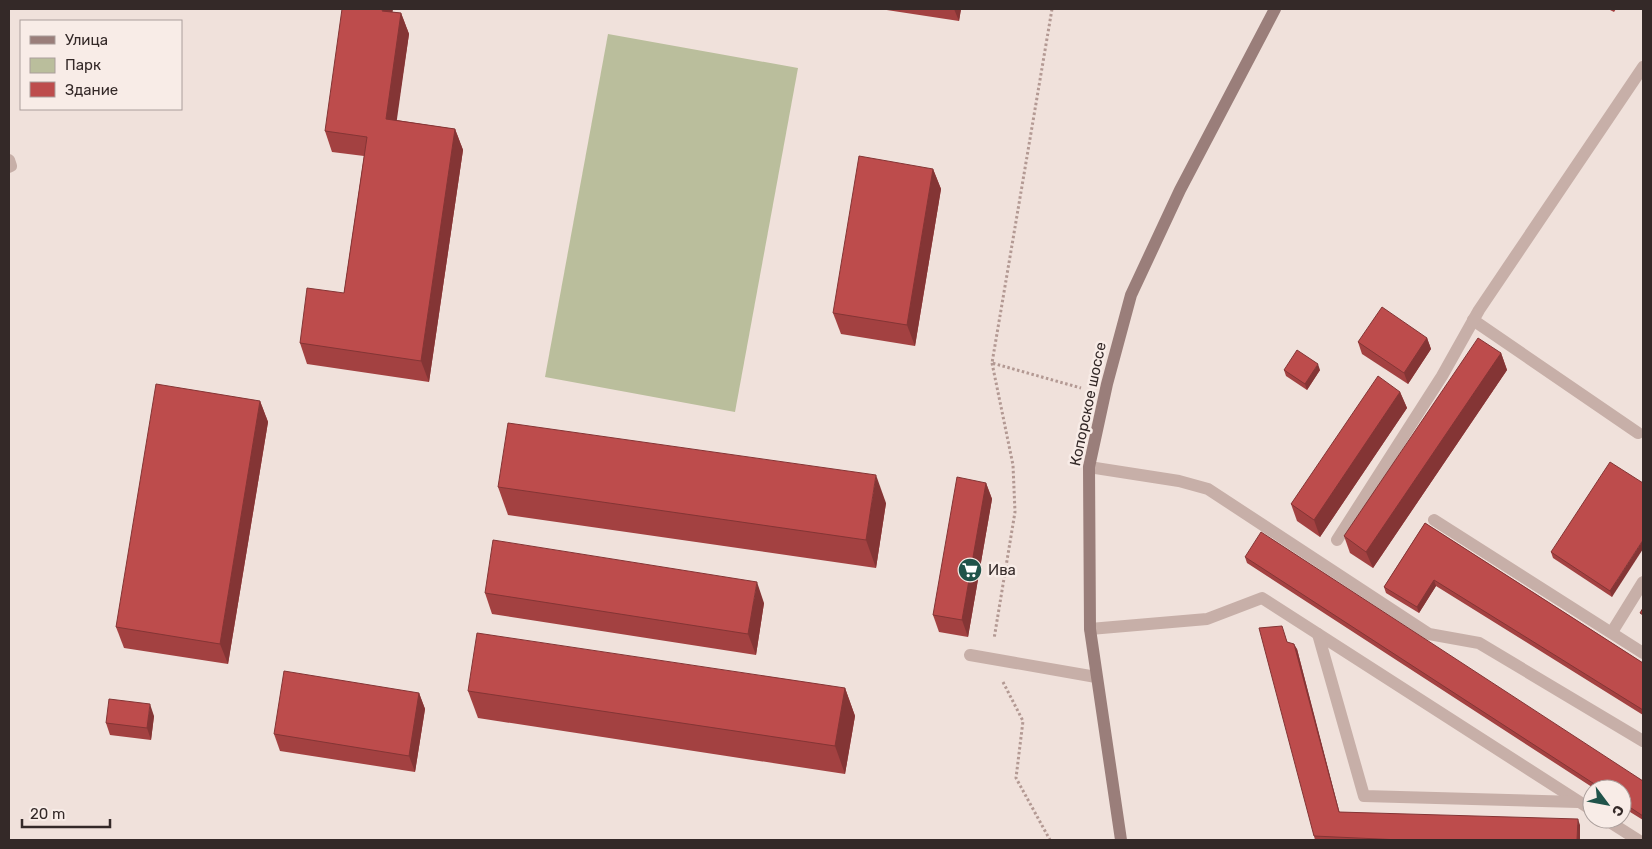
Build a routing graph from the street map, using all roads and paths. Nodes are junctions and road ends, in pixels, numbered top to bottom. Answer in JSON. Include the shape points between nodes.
{"nodes":[{"id":1,"x":1052,"y":9,"type":"edge"},
{"id":2,"x":1275,"y":9,"type":"edge"},
{"id":3,"x":1643,"y":67,"type":"edge"},
{"id":4,"x":9,"y":160,"type":"edge"},
{"id":5,"x":9,"y":167,"type":"edge"},
{"id":6,"x":1473,"y":320,"type":"junction"},
{"id":7,"x":992,"y":364,"type":"junction"},
{"id":8,"x":1081,"y":388,"type":"dead end"},
{"id":9,"x":1638,"y":433,"type":"dead end"},
{"id":10,"x":1088,"y":467,"type":"junction"},
{"id":11,"x":1434,"y":520,"type":"dead end"},
{"id":12,"x":1337,"y":540,"type":"dead end"},
{"id":13,"x":1643,"y":582,"type":"edge"},
{"id":14,"x":1090,"y":629,"type":"junction"},
{"id":15,"x":1612,"y":632,"type":"junction"},
{"id":16,"x":1318,"y":634,"type":"junction"},
{"id":17,"x":1643,"y":653,"type":"edge"},
{"id":18,"x":970,"y":655,"type":"dead end"},
{"id":19,"x":991,"y":659,"type":"junction"},
{"id":20,"x":1096,"y":677,"type":"junction"},
{"id":21,"x":1643,"y":741,"type":"edge"},
{"id":22,"x":1578,"y":802,"type":"junction"},
{"id":23,"x":1582,"y":804,"type":"edge"},
{"id":24,"x":1621,"y":829,"type":"edge"},
{"id":25,"x":1050,"y":840,"type":"edge"},
{"id":26,"x":1121,"y":840,"type":"edge"},
{"id":27,"x":1638,"y":840,"type":"edge"}],
"edges":[{"from":1,"to":7,"type":"path"},
{"from":2,"to":10,"type":"main road","name":"Копорское шоссе","via":[[1180,190],[1131,295]]},
{"from":3,"to":6,"type":"lane"},
{"from":4,"to":5,"type":"lane"},
{"from":6,"to":9,"type":"lane"},
{"from":6,"to":12,"type":"lane","via":[[1442,376]]},
{"from":7,"to":8,"type":"path"},
{"from":7,"to":19,"type":"path","via":[[1013,466],[1016,512]]},
{"from":10,"to":14,"type":"main road","name":"Копорское шоссе"},
{"from":10,"to":21,"type":"lane","via":[[1180,481],[1208,489],[1429,634],[1478,642]]},
{"from":11,"to":15,"type":"lane"},
{"from":13,"to":15,"type":"lane"},
{"from":14,"to":16,"type":"lane","via":[[1207,619],[1262,598]]},
{"from":14,"to":20,"type":"main road","name":"Копорское шоссе"},
{"from":15,"to":17,"type":"lane"},
{"from":16,"to":22,"type":"lane"},
{"from":16,"to":22,"type":"lane","via":[[1364,796]]},
{"from":18,"to":19,"type":"lane"},
{"from":19,"to":20,"type":"lane"},
{"from":19,"to":25,"type":"path","via":[[1023,721],[1016,778]]},
{"from":20,"to":26,"type":"main road","name":"Копорское шоссе"},
{"from":22,"to":23,"type":"lane"},
{"from":24,"to":27,"type":"lane"}]}
